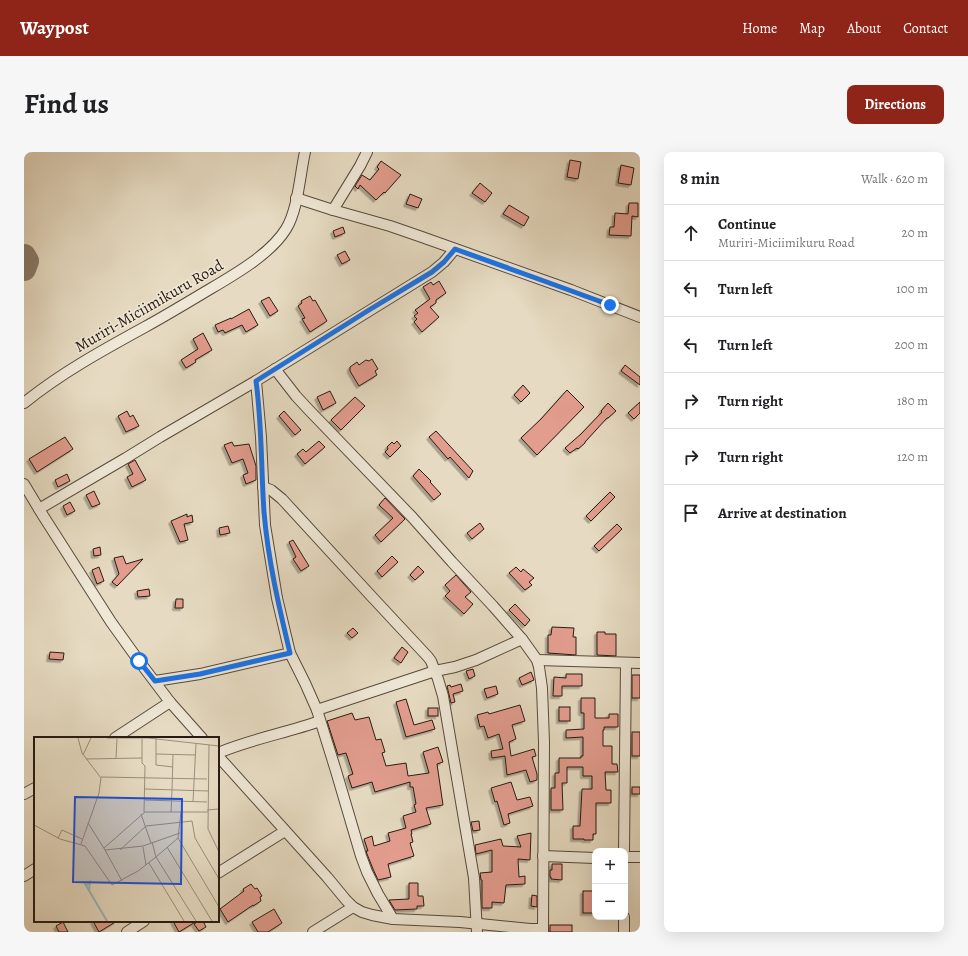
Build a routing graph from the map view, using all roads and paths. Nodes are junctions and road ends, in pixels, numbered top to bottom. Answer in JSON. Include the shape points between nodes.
{"nodes":[{"id":1,"x":304,"y":152,"type":"edge"},
{"id":2,"x":367,"y":152,"type":"edge"},
{"id":3,"x":296,"y":198,"type":"junction"},
{"id":4,"x":333,"y":210,"type":"junction"},
{"id":5,"x":455,"y":249,"type":"junction"},
{"id":6,"x":640,"y":317,"type":"edge"},
{"id":7,"x":276,"y":369,"type":"junction"},
{"id":8,"x":256,"y":381,"type":"junction"},
{"id":9,"x":24,"y":403,"type":"edge"},
{"id":10,"x":24,"y":484,"type":"edge"},
{"id":11,"x":263,"y":487,"type":"junction"},
{"id":12,"x":38,"y":509,"type":"junction"},
{"id":13,"x":522,"y":639,"type":"junction"},
{"id":14,"x":290,"y":653,"type":"junction"},
{"id":15,"x":536,"y":660,"type":"junction"},
{"id":16,"x":626,"y":663,"type":"junction"},
{"id":17,"x":640,"y":663,"type":"edge"},
{"id":18,"x":436,"y":671,"type":"junction"},
{"id":19,"x":155,"y":681,"type":"junction"},
{"id":20,"x":170,"y":702,"type":"junction"},
{"id":21,"x":317,"y":710,"type":"junction"},
{"id":22,"x":320,"y":721,"type":"junction"},
{"id":23,"x":117,"y":737,"type":"edge"},
{"id":24,"x":201,"y":737,"type":"edge"},
{"id":25,"x":219,"y":753,"type":"edge"},
{"id":26,"x":219,"y":757,"type":"edge"},
{"id":27,"x":34,"y":789,"type":"edge"},
{"id":28,"x":24,"y":794,"type":"edge"},
{"id":29,"x":285,"y":831,"type":"junction"},
{"id":30,"x":624,"y":848,"type":"edge"},
{"id":31,"x":543,"y":856,"type":"junction"},
{"id":32,"x":628,"y":857,"type":"edge"},
{"id":33,"x":640,"y":857,"type":"edge"},
{"id":34,"x":592,"y":858,"type":"edge"},
{"id":35,"x":34,"y":870,"type":"edge"},
{"id":36,"x":219,"y":872,"type":"edge"},
{"id":37,"x":24,"y":876,"type":"edge"},
{"id":38,"x":353,"y":907,"type":"junction"},
{"id":39,"x":393,"y":919,"type":"junction"},
{"id":40,"x":624,"y":920,"type":"edge"},
{"id":41,"x":142,"y":922,"type":"edge"},
{"id":42,"x":477,"y":928,"type":"edge"},
{"id":43,"x":543,"y":930,"type":"edge"},
{"id":44,"x":127,"y":932,"type":"edge"},
{"id":45,"x":313,"y":932,"type":"edge"},
{"id":46,"x":624,"y":932,"type":"edge"}],
"edges":[{"from":1,"to":3,"type":"street"},
{"from":2,"to":4,"type":"street"},
{"from":3,"to":4,"type":"street"},
{"from":3,"to":9,"type":"street","name":"Muriri-Miciimikuru Road","via":[[286,230],[272,246],[254,260],[168,314],[77,366]]},
{"from":4,"to":5,"type":"street","via":[[390,226]]},
{"from":5,"to":6,"type":"street"},
{"from":5,"to":7,"type":"street","via":[[432,272]]},
{"from":7,"to":8,"type":"street"},
{"from":7,"to":13,"type":"street","via":[[296,396],[412,517]]},
{"from":8,"to":11,"type":"street"},
{"from":8,"to":12,"type":"street"},
{"from":10,"to":12,"type":"street"},
{"from":11,"to":14,"type":"street","via":[[271,562]]},
{"from":11,"to":18,"type":"street","via":[[282,499],[428,657]]},
{"from":12,"to":19,"type":"street","via":[[111,622]]},
{"from":13,"to":15,"type":"street"},
{"from":13,"to":18,"type":"street","via":[[476,660]]},
{"from":14,"to":19,"type":"street","via":[[200,674]]},
{"from":14,"to":21,"type":"street"},
{"from":15,"to":16,"type":"street"},
{"from":15,"to":31,"type":"street","via":[[541,677],[544,718]]},
{"from":16,"to":17,"type":"street"},
{"from":16,"to":30,"type":"street"},
{"from":18,"to":21,"type":"street"},
{"from":18,"to":42,"type":"street","via":[[443,696],[474,878]]},
{"from":19,"to":20,"type":"street"},
{"from":20,"to":23,"type":"street"},
{"from":20,"to":24,"type":"street"},
{"from":21,"to":22,"type":"street"},
{"from":22,"to":25,"type":"street"},
{"from":22,"to":39,"type":"street","via":[[361,856],[378,894]]},
{"from":26,"to":29,"type":"street"},
{"from":27,"to":28,"type":"street"},
{"from":29,"to":36,"type":"street"},
{"from":29,"to":38,"type":"street"},
{"from":31,"to":34,"type":"street"},
{"from":31,"to":43,"type":"street"},
{"from":32,"to":33,"type":"street"},
{"from":35,"to":37,"type":"street"},
{"from":38,"to":39,"type":"street","via":[[372,915]]},
{"from":38,"to":45,"type":"street"},
{"from":39,"to":42,"type":"street"},
{"from":40,"to":46,"type":"street"},
{"from":41,"to":44,"type":"street"},
{"from":42,"to":43,"type":"street"}]}
